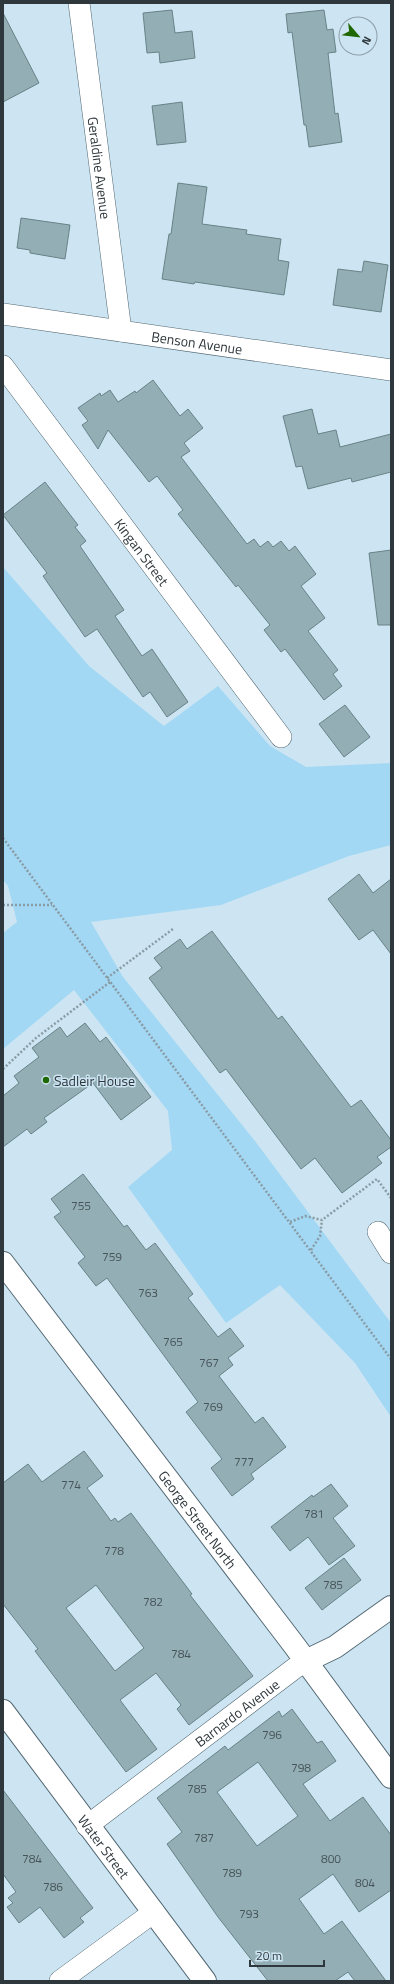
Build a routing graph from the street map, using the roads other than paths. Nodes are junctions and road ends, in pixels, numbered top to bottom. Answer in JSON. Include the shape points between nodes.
{"nodes":[{"id":1,"x":79,"y":3,"type":"edge"},
{"id":2,"x":3,"y":314,"type":"edge"},
{"id":3,"x":121,"y":331,"type":"junction"},
{"id":4,"x":3,"y":366,"type":"edge"},
{"id":5,"x":391,"y":370,"type":"edge"},
{"id":6,"x":281,"y":737,"type":"dead end"},
{"id":7,"x":378,"y":1232,"type":"dead end"},
{"id":8,"x":391,"y":1253,"type":"edge"},
{"id":9,"x":3,"y":1263,"type":"edge"},
{"id":10,"x":391,"y":1607,"type":"edge"},
{"id":11,"x":306,"y":1661,"type":"junction"},
{"id":12,"x":3,"y":1711,"type":"edge"},
{"id":13,"x":391,"y":1776,"type":"edge"},
{"id":14,"x":87,"y":1826,"type":"junction"},
{"id":15,"x":154,"y":1912,"type":"junction"},
{"id":16,"x":60,"y":1981,"type":"edge"},
{"id":17,"x":205,"y":1981,"type":"edge"}],
"edges":[{"from":1,"to":3,"type":"street","name":"Geraldine Avenue"},
{"from":2,"to":3,"type":"street","name":"Benson Avenue"},
{"from":3,"to":5,"type":"street","name":"Benson Avenue"},
{"from":4,"to":6,"type":"street","name":"Kingan Street"},
{"from":7,"to":8,"type":"street"},
{"from":9,"to":11,"type":"main road","name":"George Street North"},
{"from":10,"to":11,"type":"main road","name":"Barnardo Avenue","via":[[335,1647]]},
{"from":11,"to":13,"type":"main road","name":"George Street North"},
{"from":11,"to":14,"type":"street","name":"Barnardo Avenue"},
{"from":12,"to":14,"type":"main road","name":"Water Street"},
{"from":14,"to":15,"type":"main road","name":"Water Street"},
{"from":15,"to":16,"type":"street"},
{"from":15,"to":17,"type":"main road","name":"Water Street"}]}
